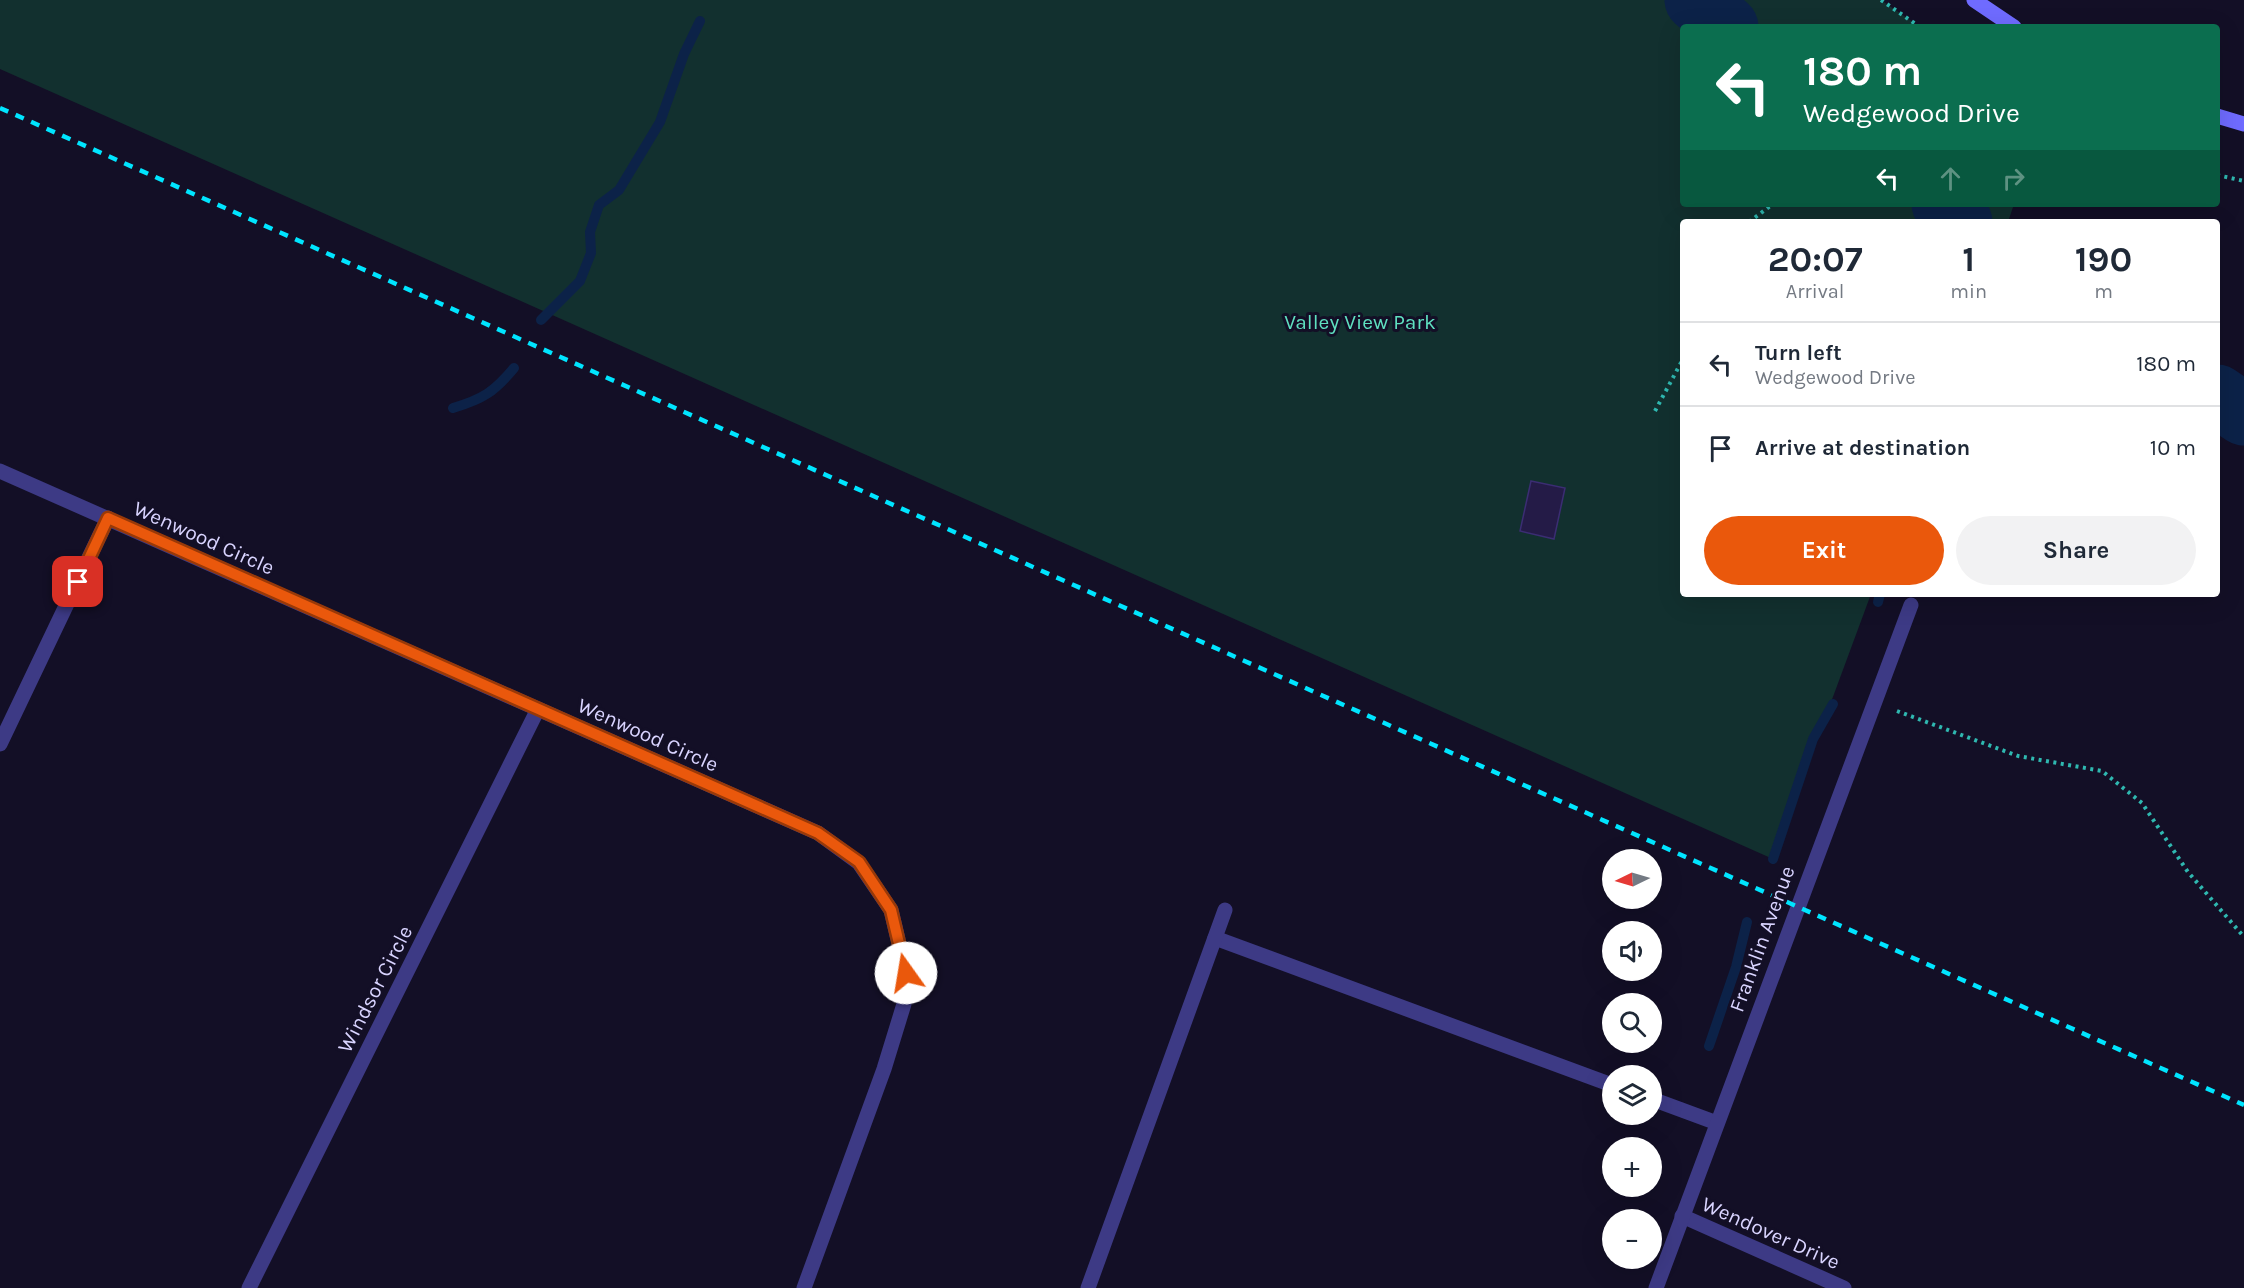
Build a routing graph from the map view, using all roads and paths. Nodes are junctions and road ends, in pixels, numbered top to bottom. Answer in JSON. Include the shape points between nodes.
{"nodes":[{"id":1,"x":1881,"y":0,"type":"edge"},
{"id":2,"x":1974,"y":0,"type":"edge"},
{"id":3,"x":1916,"y":24,"type":"edge"},
{"id":4,"x":2010,"y":24,"type":"edge"},
{"id":5,"x":2220,"y":117,"type":"edge"},
{"id":6,"x":2244,"y":124,"type":"edge"},
{"id":7,"x":2220,"y":176,"type":"edge"},
{"id":8,"x":2244,"y":181,"type":"edge"},
{"id":9,"x":1768,"y":207,"type":"edge"},
{"id":10,"x":1752,"y":219,"type":"edge"},
{"id":11,"x":1680,"y":365,"type":"edge"},
{"id":12,"x":1656,"y":411,"type":"dead end"},
{"id":13,"x":0,"y":471,"type":"edge"},
{"id":14,"x":108,"y":518,"type":"junction"},
{"id":15,"x":1911,"y":605,"type":"dead end"},
{"id":16,"x":1874,"y":703,"type":"junction"},
{"id":17,"x":538,"y":709,"type":"junction"},
{"id":18,"x":0,"y":744,"type":"edge"},
{"id":19,"x":1225,"y":910,"type":"dead end"},
{"id":20,"x":1215,"y":938,"type":"junction"},
{"id":21,"x":2244,"y":938,"type":"edge"},
{"id":22,"x":1602,"y":1080,"type":"edge"},
{"id":23,"x":1662,"y":1103,"type":"edge"},
{"id":24,"x":1717,"y":1123,"type":"junction"},
{"id":25,"x":1682,"y":1216,"type":"junction"},
{"id":26,"x":249,"y":1288,"type":"edge"},
{"id":27,"x":804,"y":1288,"type":"edge"},
{"id":28,"x":1088,"y":1288,"type":"edge"},
{"id":29,"x":1656,"y":1288,"type":"edge"},
{"id":30,"x":1844,"y":1288,"type":"edge"}],
"edges":[{"from":1,"to":3,"type":"path"},
{"from":2,"to":4,"type":"main road"},
{"from":5,"to":6,"type":"main road"},
{"from":7,"to":8,"type":"path"},
{"from":9,"to":10,"type":"path"},
{"from":11,"to":12,"type":"path"},
{"from":13,"to":14,"type":"street","name":"Wenwood Circle"},
{"from":14,"to":17,"type":"street","name":"Wenwood Circle"},
{"from":14,"to":18,"type":"street"},
{"from":15,"to":16,"type":"street","name":"Franklin Avenue"},
{"from":16,"to":21,"type":"path","via":[[2018,756],[2102,771],[2142,803],[2188,872]]},
{"from":16,"to":24,"type":"street","name":"Franklin Avenue"},
{"from":17,"to":26,"type":"street","name":"Windsor Circle"},
{"from":17,"to":27,"type":"street","name":"Wenwood Circle","via":[[818,833],[859,862],[891,910],[906,973],[904,1004]]},
{"from":19,"to":20,"type":"street"},
{"from":20,"to":22,"type":"street"},
{"from":20,"to":28,"type":"street"},
{"from":23,"to":24,"type":"street"},
{"from":24,"to":25,"type":"street","name":"Franklin Avenue"},
{"from":25,"to":29,"type":"street","name":"Franklin Avenue"},
{"from":25,"to":30,"type":"street","name":"Wendover Drive"}]}
